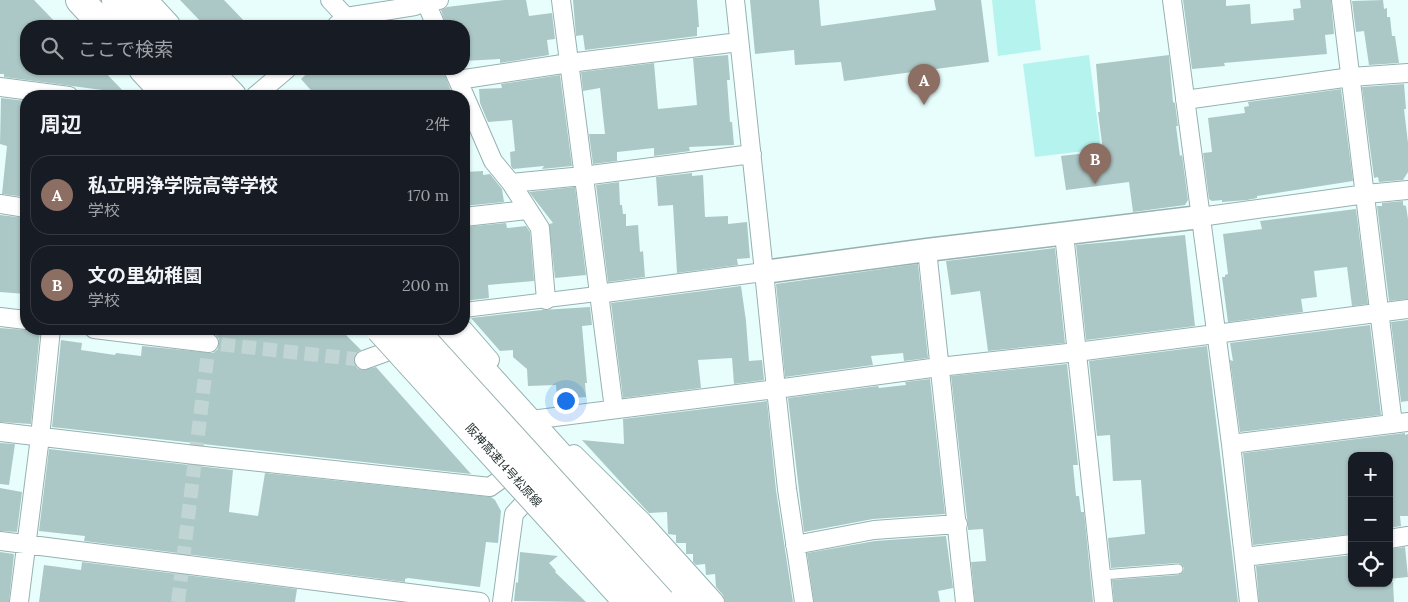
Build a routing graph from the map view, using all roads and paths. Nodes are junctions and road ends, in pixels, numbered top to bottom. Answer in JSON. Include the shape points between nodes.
{"nodes":[{"id":1,"x":69,"y":0,"type":"edge"},
{"id":2,"x":80,"y":0,"type":"edge"},
{"id":3,"x":116,"y":0,"type":"edge"},
{"id":4,"x":142,"y":0,"type":"edge"},
{"id":5,"x":153,"y":0,"type":"edge"},
{"id":6,"x":330,"y":0,"type":"edge"},
{"id":7,"x":561,"y":0,"type":"edge"},
{"id":8,"x":734,"y":0,"type":"edge"},
{"id":9,"x":1172,"y":0,"type":"edge"},
{"id":10,"x":1341,"y":0,"type":"edge"},
{"id":11,"x":430,"y":1,"type":"edge"},
{"id":12,"x":87,"y":20,"type":"edge"},
{"id":13,"x":98,"y":20,"type":"edge"},
{"id":14,"x":134,"y":20,"type":"edge"},
{"id":15,"x":160,"y":20,"type":"edge"},
{"id":16,"x":173,"y":20,"type":"edge"},
{"id":17,"x":340,"y":20,"type":"edge"},
{"id":18,"x":350,"y":20,"type":"edge"},
{"id":19,"x":435,"y":20,"type":"edge"},
{"id":20,"x":739,"y":42,"type":"junction"},
{"id":21,"x":569,"y":63,"type":"junction"},
{"id":22,"x":470,"y":73,"type":"edge"},
{"id":23,"x":1408,"y":73,"type":"edge"},
{"id":24,"x":138,"y":75,"type":"edge"},
{"id":25,"x":149,"y":75,"type":"edge"},
{"id":26,"x":184,"y":75,"type":"edge"},
{"id":27,"x":212,"y":75,"type":"edge"},
{"id":28,"x":226,"y":75,"type":"edge"},
{"id":29,"x":280,"y":75,"type":"edge"},
{"id":30,"x":456,"y":75,"type":"edge"},
{"id":31,"x":1351,"y":77,"type":"junction"},
{"id":32,"x":0,"y":87,"type":"edge"},
{"id":33,"x":23,"y":90,"type":"edge"},
{"id":34,"x":151,"y":90,"type":"edge"},
{"id":35,"x":162,"y":90,"type":"edge"},
{"id":36,"x":197,"y":90,"type":"edge"},
{"id":37,"x":226,"y":90,"type":"edge"},
{"id":38,"x":241,"y":90,"type":"edge"},
{"id":39,"x":262,"y":90,"type":"edge"},
{"id":40,"x":463,"y":90,"type":"edge"},
{"id":41,"x":1185,"y":100,"type":"junction"},
{"id":42,"x":470,"y":107,"type":"edge"},
{"id":43,"x":752,"y":154,"type":"junction"},
{"id":44,"x":583,"y":176,"type":"junction"},
{"id":45,"x":511,"y":183,"type":"junction"},
{"id":46,"x":1408,"y":190,"type":"edge"},
{"id":47,"x":1366,"y":194,"type":"junction"},
{"id":48,"x":0,"y":204,"type":"edge"},
{"id":49,"x":20,"y":207,"type":"edge"},
{"id":50,"x":528,"y":210,"type":"junction"},
{"id":51,"x":470,"y":216,"type":"edge"},
{"id":52,"x":1200,"y":217,"type":"junction"},
{"id":53,"x":1064,"y":234,"type":"junction"},
{"id":54,"x":927,"y":250,"type":"junction"},
{"id":55,"x":764,"y":272,"type":"junction"},
{"id":56,"x":602,"y":293,"type":"junction"},
{"id":57,"x":546,"y":300,"type":"junction"},
{"id":58,"x":470,"y":309,"type":"edge"},
{"id":59,"x":1408,"y":309,"type":"edge"},
{"id":60,"x":1379,"y":313,"type":"junction"},
{"id":61,"x":0,"y":317,"type":"edge"},
{"id":62,"x":20,"y":319,"type":"edge"},
{"id":63,"x":1215,"y":333,"type":"junction"},
{"id":64,"x":50,"y":335,"type":"edge"},
{"id":65,"x":143,"y":335,"type":"edge"},
{"id":66,"x":402,"y":335,"type":"edge"},
{"id":67,"x":418,"y":335,"type":"edge"},
{"id":68,"x":449,"y":335,"type":"edge"},
{"id":69,"x":468,"y":335,"type":"edge"},
{"id":70,"x":385,"y":340,"type":"edge"},
{"id":71,"x":209,"y":343,"type":"dead end"},
{"id":72,"x":1077,"y":352,"type":"junction"},
{"id":73,"x":364,"y":360,"type":"dead end"},
{"id":74,"x":939,"y":367,"type":"junction"},
{"id":75,"x":776,"y":389,"type":"junction"},
{"id":76,"x":614,"y":409,"type":"junction"},
{"id":77,"x":539,"y":419,"type":"junction"},
{"id":78,"x":1401,"y":423,"type":"edge"},
{"id":79,"x":0,"y":432,"type":"edge"},
{"id":80,"x":40,"y":437,"type":"junction"},
{"id":81,"x":1231,"y":444,"type":"junction"},
{"id":82,"x":504,"y":477,"type":"junction"},
{"id":83,"x":525,"y":502,"type":"junction"},
{"id":84,"x":958,"y":524,"type":"junction"},
{"id":85,"x":1408,"y":536,"type":"edge"},
{"id":86,"x":1393,"y":538,"type":"edge"},
{"id":87,"x":0,"y":541,"type":"edge"},
{"id":88,"x":25,"y":544,"type":"junction"},
{"id":89,"x":1348,"y":544,"type":"edge"},
{"id":90,"x":795,"y":545,"type":"junction"},
{"id":91,"x":1244,"y":557,"type":"junction"},
{"id":92,"x":1178,"y":569,"type":"dead end"},
{"id":93,"x":1102,"y":575,"type":"junction"},
{"id":94,"x":19,"y":602,"type":"edge"},
{"id":95,"x":480,"y":602,"type":"edge"},
{"id":96,"x":502,"y":602,"type":"edge"},
{"id":97,"x":616,"y":602,"type":"edge"},
{"id":98,"x":628,"y":602,"type":"edge"},
{"id":99,"x":660,"y":602,"type":"edge"},
{"id":100,"x":692,"y":602,"type":"edge"},
{"id":101,"x":715,"y":602,"type":"edge"},
{"id":102,"x":804,"y":602,"type":"edge"},
{"id":103,"x":966,"y":602,"type":"edge"},
{"id":104,"x":1104,"y":602,"type":"edge"},
{"id":105,"x":1249,"y":602,"type":"edge"}],
"edges":[{"from":1,"to":12,"type":"street"},
{"from":2,"to":13,"type":"highway"},
{"from":3,"to":14,"type":"highway"},
{"from":4,"to":15,"type":"highway"},
{"from":5,"to":16,"type":"street"},
{"from":6,"to":17,"type":"street"},
{"from":7,"to":21,"type":"street"},
{"from":8,"to":20,"type":"street"},
{"from":9,"to":41,"type":"street"},
{"from":10,"to":31,"type":"street"},
{"from":11,"to":18,"type":"street"},
{"from":11,"to":19,"type":"street"},
{"from":20,"to":21,"type":"street"},
{"from":20,"to":43,"type":"street"},
{"from":21,"to":22,"type":"street"},
{"from":21,"to":44,"type":"street"},
{"from":23,"to":31,"type":"street"},
{"from":24,"to":34,"type":"street"},
{"from":25,"to":35,"type":"highway"},
{"from":26,"to":36,"type":"highway"},
{"from":27,"to":37,"type":"highway"},
{"from":28,"to":38,"type":"street"},
{"from":29,"to":39,"type":"street"},
{"from":30,"to":40,"type":"street"},
{"from":31,"to":41,"type":"street"},
{"from":31,"to":47,"type":"street"},
{"from":32,"to":33,"type":"street"},
{"from":41,"to":52,"type":"street"},
{"from":42,"to":45,"type":"street","via":[[493,161]]},
{"from":43,"to":44,"type":"street"},
{"from":43,"to":55,"type":"street"},
{"from":44,"to":45,"type":"street"},
{"from":44,"to":56,"type":"street"},
{"from":45,"to":50,"type":"street"},
{"from":46,"to":47,"type":"street"},
{"from":47,"to":52,"type":"street"},
{"from":47,"to":60,"type":"street"},
{"from":48,"to":49,"type":"street"},
{"from":50,"to":51,"type":"street"},
{"from":50,"to":57,"type":"street","via":[[540,228]]},
{"from":52,"to":53,"type":"street"},
{"from":52,"to":63,"type":"street"},
{"from":53,"to":54,"type":"street"},
{"from":53,"to":72,"type":"street"},
{"from":54,"to":55,"type":"street"},
{"from":54,"to":74,"type":"street"},
{"from":55,"to":56,"type":"street"},
{"from":55,"to":75,"type":"street"},
{"from":56,"to":57,"type":"street"},
{"from":56,"to":76,"type":"street"},
{"from":57,"to":58,"type":"street"},
{"from":59,"to":60,"type":"street"},
{"from":60,"to":63,"type":"street"},
{"from":60,"to":78,"type":"street"},
{"from":61,"to":62,"type":"street"},
{"from":63,"to":72,"type":"street"},
{"from":63,"to":81,"type":"street"},
{"from":64,"to":80,"type":"street"},
{"from":65,"to":71,"type":"street"},
{"from":66,"to":70,"type":"street"},
{"from":67,"to":99,"type":"highway","name":"阪神高速14号松原線","bridge":true},
{"from":68,"to":100,"type":"highway"},
{"from":69,"to":77,"type":"street"},
{"from":70,"to":73,"type":"street"},
{"from":70,"to":82,"type":"street"},
{"from":70,"to":98,"type":"highway","name":"阪神高速14号松原線","bridge":true},
{"from":72,"to":74,"type":"street"},
{"from":72,"to":93,"type":"street"},
{"from":74,"to":75,"type":"street"},
{"from":74,"to":84,"type":"street"},
{"from":75,"to":76,"type":"street"},
{"from":75,"to":90,"type":"street"},
{"from":76,"to":77,"type":"street"},
{"from":77,"to":101,"type":"street","via":[[642,520]]},
{"from":78,"to":81,"type":"street"},
{"from":79,"to":80,"type":"street"},
{"from":80,"to":82,"type":"street","via":[[490,487]]},
{"from":80,"to":88,"type":"street"},
{"from":81,"to":91,"type":"street"},
{"from":82,"to":83,"type":"street"},
{"from":83,"to":96,"type":"street","via":[[514,514]]},
{"from":83,"to":97,"type":"street"},
{"from":84,"to":90,"type":"street","via":[[874,530]]},
{"from":84,"to":103,"type":"street"},
{"from":85,"to":86,"type":"street"},
{"from":87,"to":88,"type":"street"},
{"from":88,"to":94,"type":"street"},
{"from":88,"to":95,"type":"street"},
{"from":89,"to":91,"type":"street"},
{"from":90,"to":102,"type":"street"},
{"from":91,"to":105,"type":"street"},
{"from":92,"to":93,"type":"lane"},
{"from":93,"to":104,"type":"street"}]}
